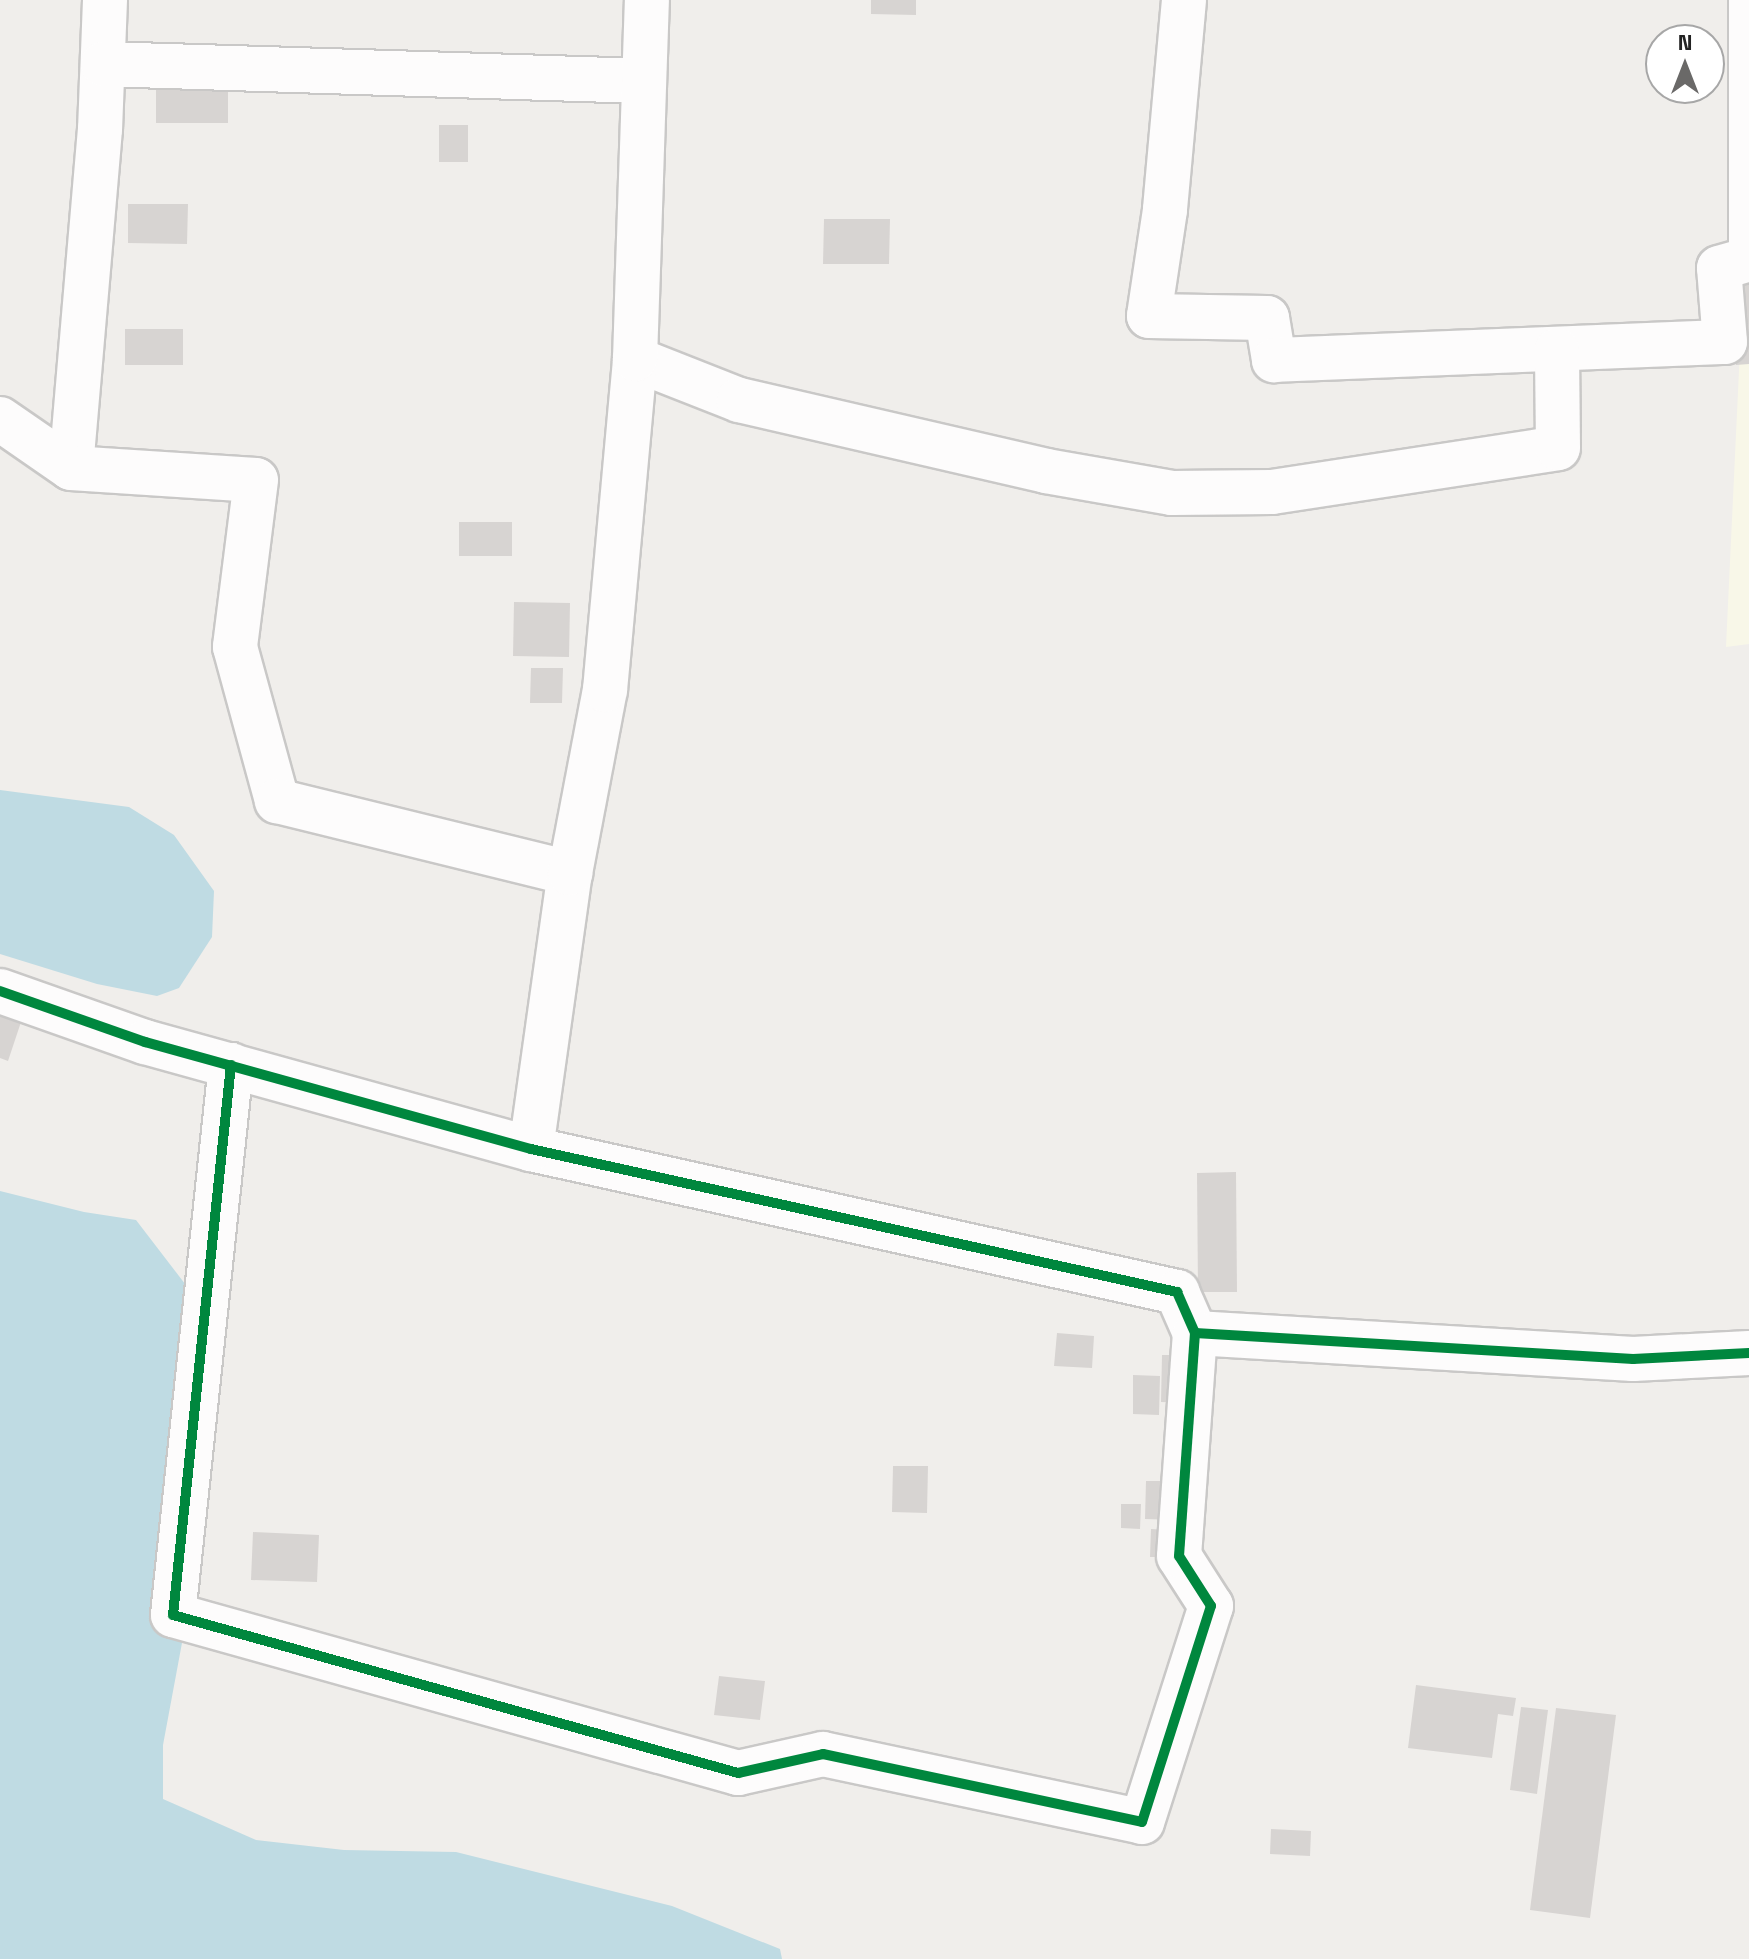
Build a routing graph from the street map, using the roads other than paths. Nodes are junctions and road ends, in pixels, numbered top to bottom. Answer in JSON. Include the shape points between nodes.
{"nodes":[{"id":1,"x":105,"y":0,"type":"edge"},
{"id":2,"x":647,"y":0,"type":"edge"},
{"id":3,"x":1184,"y":0,"type":"edge"},
{"id":4,"x":1740,"y":0,"type":"edge"},
{"id":5,"x":103,"y":64,"type":"junction"},
{"id":6,"x":644,"y":81,"type":"junction"},
{"id":7,"x":1744,"y":263,"type":"edge"},
{"id":8,"x":1557,"y":350,"type":"junction"},
{"id":9,"x":635,"y":359,"type":"junction"},
{"id":10,"x":0,"y":419,"type":"edge"},
{"id":11,"x":71,"y":468,"type":"junction"},
{"id":12,"x":570,"y":873,"type":"junction"},
{"id":13,"x":0,"y":991,"type":"edge"},
{"id":14,"x":231,"y":1065,"type":"junction"},
{"id":15,"x":531,"y":1149,"type":"junction"},
{"id":16,"x":1195,"y":1333,"type":"junction"},
{"id":17,"x":1749,"y":1353,"type":"edge"}],
"edges":[{"from":1,"to":5,"type":"street"},
{"from":2,"to":6,"type":"street"},
{"from":3,"to":8,"type":"street","via":[[1165,210],[1149,316],[1267,318],[1274,360]]},
{"from":4,"to":7,"type":"lane"},
{"from":5,"to":6,"type":"street"},
{"from":5,"to":11,"type":"street"},
{"from":6,"to":9,"type":"street"},
{"from":7,"to":8,"type":"street","via":[[1719,268],[1725,342]]},
{"from":8,"to":9,"type":"street","via":[[1558,448],[1258,492],[1172,493],[1046,471],[739,400]]},
{"from":9,"to":12,"type":"street","via":[[605,690]]},
{"from":10,"to":11,"type":"street"},
{"from":11,"to":12,"type":"street","via":[[256,480],[235,647],[277,801]]},
{"from":12,"to":15,"type":"street"},
{"from":13,"to":14,"type":"street","via":[[145,1042]]},
{"from":14,"to":15,"type":"street"},
{"from":14,"to":16,"type":"street","via":[[173,1615],[723,1769],[738,1773],[823,1754],[1142,1822],[1211,1606],[1179,1556]]},
{"from":15,"to":16,"type":"street","via":[[1177,1292]]},
{"from":16,"to":17,"type":"street","via":[[1633,1359]]}]}
